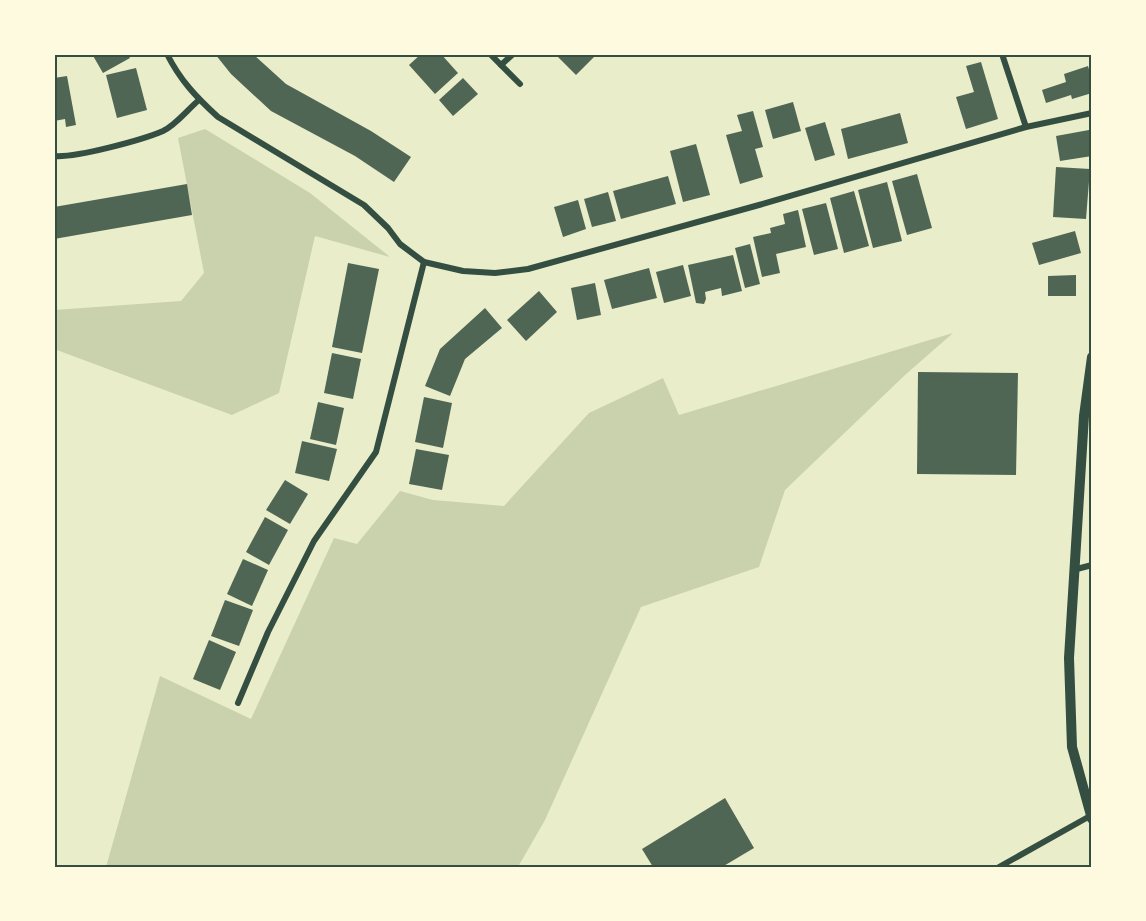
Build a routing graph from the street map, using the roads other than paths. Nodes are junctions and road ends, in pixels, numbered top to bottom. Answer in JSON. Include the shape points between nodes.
{"nodes":[{"id":1,"x":167,"y":54,"type":"edge"},
{"id":2,"x":490,"y":54,"type":"edge"},
{"id":3,"x":513,"y":54,"type":"edge"},
{"id":4,"x":1002,"y":54,"type":"edge"},
{"id":5,"x":501,"y":65,"type":"junction"},
{"id":6,"x":520,"y":84,"type":"dead end"},
{"id":7,"x":199,"y":100,"type":"junction"},
{"id":8,"x":1092,"y":113,"type":"edge"},
{"id":9,"x":1026,"y":127,"type":"junction"},
{"id":10,"x":54,"y":156,"type":"edge"},
{"id":11,"x":424,"y":262,"type":"junction"},
{"id":12,"x":1092,"y":357,"type":"edge"},
{"id":13,"x":1088,"y":415,"type":"edge"},
{"id":14,"x":1092,"y":565,"type":"edge"},
{"id":15,"x":1073,"y":570,"type":"junction"},
{"id":16,"x":238,"y":703,"type":"dead end"},
{"id":17,"x":1091,"y":818,"type":"edge"},
{"id":18,"x":999,"y":867,"type":"edge"}],
"edges":[{"from":1,"to":7,"type":"street","via":[[178,76]]},
{"from":2,"to":5,"type":"street"},
{"from":3,"to":5,"type":"street"},
{"from":4,"to":9,"type":"street"},
{"from":5,"to":6,"type":"street"},
{"from":7,"to":10,"type":"street","via":[[165,130],[117,145]]},
{"from":7,"to":11,"type":"street","via":[[218,117],[364,204],[400,244]]},
{"from":8,"to":9,"type":"street"},
{"from":9,"to":11,"type":"street","via":[[528,269],[463,272]]},
{"from":11,"to":16,"type":"street","via":[[376,452],[314,541]]},
{"from":12,"to":13,"type":"street"},
{"from":13,"to":15,"type":"street"},
{"from":14,"to":15,"type":"street"},
{"from":15,"to":17,"type":"street","via":[[1069,658],[1072,747]]},
{"from":17,"to":18,"type":"street"}]}
